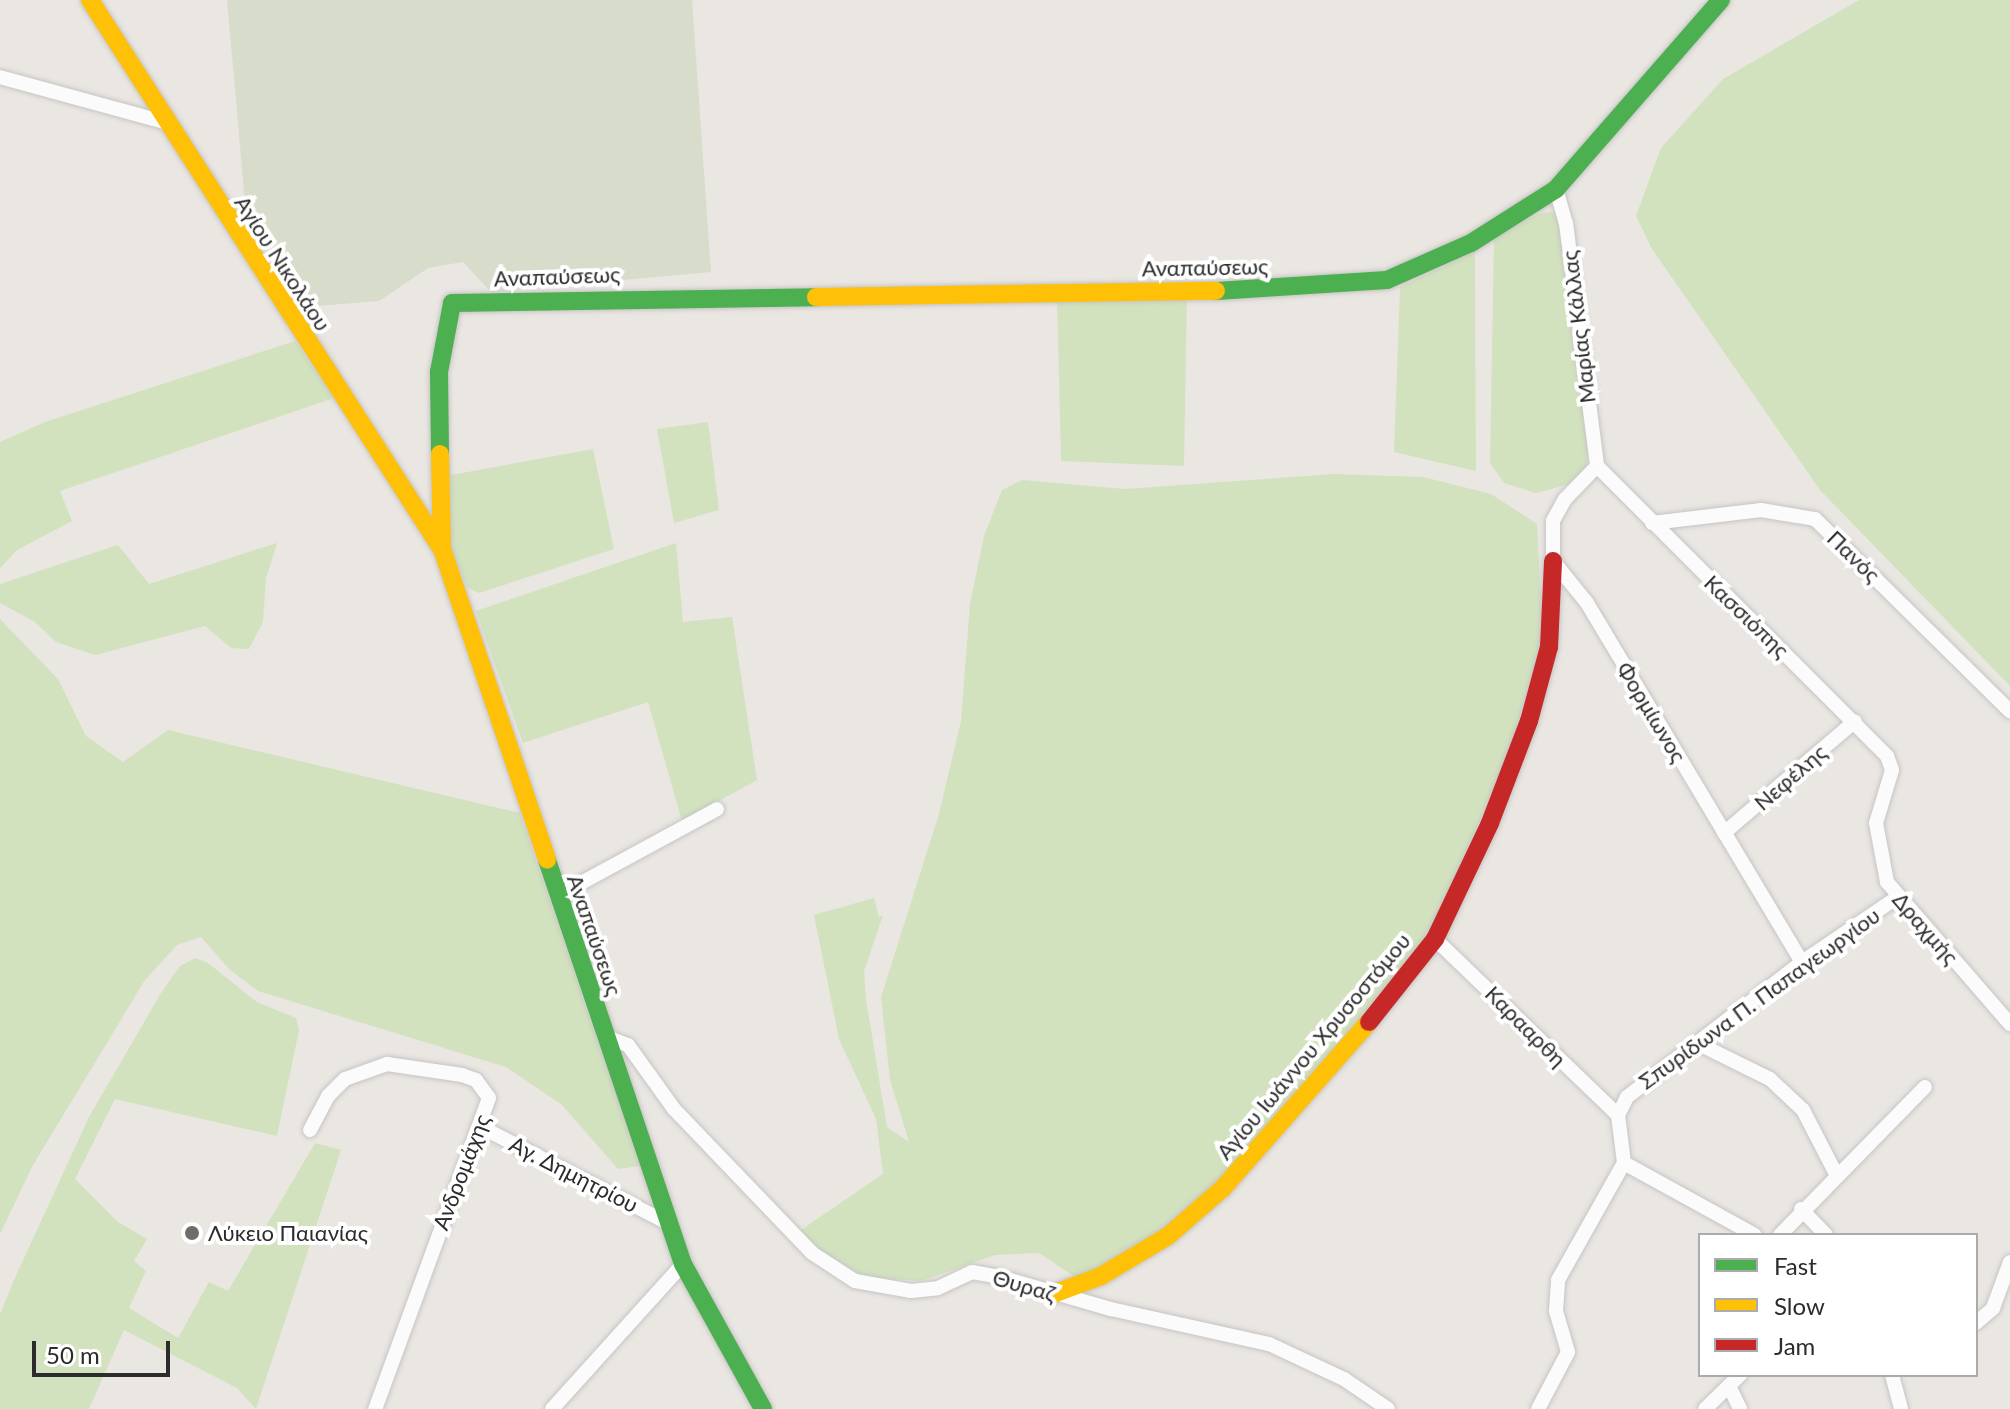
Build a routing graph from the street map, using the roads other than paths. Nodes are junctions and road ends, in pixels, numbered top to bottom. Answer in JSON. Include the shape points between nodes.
{"nodes":[{"id":1,"x":90,"y":0,"type":"edge"},
{"id":2,"x":1721,"y":0,"type":"edge"},
{"id":3,"x":0,"y":77,"type":"edge"},
{"id":4,"x":164,"y":122,"type":"junction"},
{"id":5,"x":1556,"y":189,"type":"junction"},
{"id":6,"x":1597,"y":466,"type":"junction"},
{"id":7,"x":1652,"y":523,"type":"junction"},
{"id":8,"x":442,"y":549,"type":"junction"},
{"id":9,"x":1553,"y":561,"type":"junction"},
{"id":10,"x":2010,"y":711,"type":"edge"},
{"id":11,"x":1855,"y":721,"type":"junction"},
{"id":12,"x":1892,"y":770,"type":"joint"},
{"id":13,"x":717,"y":809,"type":"dead end"},
{"id":14,"x":1724,"y":833,"type":"junction"},
{"id":15,"x":557,"y":896,"type":"junction"},
{"id":16,"x":1896,"y":898,"type":"junction"},
{"id":17,"x":1435,"y":939,"type":"junction"},
{"id":18,"x":1802,"y":962,"type":"junction"},
{"id":19,"x":2010,"y":1024,"type":"edge"},
{"id":20,"x":604,"y":1036,"type":"junction"},
{"id":21,"x":1697,"y":1043,"type":"junction"},
{"id":22,"x":1925,"y":1087,"type":"dead end"},
{"id":23,"x":1618,"y":1115,"type":"junction"},
{"id":24,"x":479,"y":1126,"type":"junction"},
{"id":25,"x":310,"y":1130,"type":"dead end"},
{"id":26,"x":1624,"y":1163,"type":"junction"},
{"id":27,"x":1836,"y":1174,"type":"junction"},
{"id":28,"x":1801,"y":1209,"type":"junction"},
{"id":29,"x":668,"y":1223,"type":"junction"},
{"id":30,"x":1751,"y":1233,"type":"edge"},
{"id":31,"x":1782,"y":1233,"type":"edge"},
{"id":32,"x":1824,"y":1233,"type":"edge"},
{"id":33,"x":2010,"y":1262,"type":"edge"},
{"id":34,"x":683,"y":1264,"type":"junction"},
{"id":35,"x":1053,"y":1294,"type":"junction"},
{"id":36,"x":1978,"y":1321,"type":"edge"},
{"id":37,"x":1734,"y":1380,"type":"edge"},
{"id":38,"x":1894,"y":1380,"type":"edge"},
{"id":39,"x":375,"y":1409,"type":"edge"},
{"id":40,"x":552,"y":1409,"type":"edge"},
{"id":41,"x":763,"y":1409,"type":"edge"},
{"id":42,"x":1388,"y":1409,"type":"edge"},
{"id":43,"x":1538,"y":1409,"type":"edge"},
{"id":44,"x":1705,"y":1409,"type":"edge"},
{"id":45,"x":1740,"y":1409,"type":"edge"},
{"id":46,"x":1901,"y":1409,"type":"edge"}],
"edges":[{"from":1,"to":4,"type":"street","name":"Αγίου Νικολάου"},
{"from":2,"to":5,"type":"street","name":"Αναπαύσεως"},
{"from":3,"to":4,"type":"street"},
{"from":4,"to":8,"type":"street","name":"Αγίου Νικολάου"},
{"from":5,"to":6,"type":"street","name":"Μαρίας Κάλλας","via":[[1566,223]]},
{"from":5,"to":8,"type":"street","name":"Αναπαύσεως","via":[[1471,243],[1387,280],[1287,290],[452,303],[439,372]]},
{"from":6,"to":7,"type":"street","name":"Κασσιόπης"},
{"from":6,"to":9,"type":"street","via":[[1565,499],[1553,521]]},
{"from":7,"to":10,"type":"street","name":"Πανός","via":[[1761,510],[1815,519]]},
{"from":7,"to":11,"type":"street","name":"Κασσιόπης"},
{"from":8,"to":15,"type":"street","name":"Αναπαύσεως"},
{"from":9,"to":14,"type":"street","name":"Φορμίωνος","via":[[1587,603]]},
{"from":9,"to":17,"type":"street","name":"Αγίου Ιωάννου Χρυσοστόμου","via":[[1549,647],[1529,721],[1485,834]]},
{"from":11,"to":12,"type":"street","name":"Κασσιόπης","via":[[1887,756]]},
{"from":11,"to":14,"type":"street","name":"Νεφέλης"},
{"from":12,"to":16,"type":"street","name":"Δραχμής","via":[[1876,823],[1882,867]]},
{"from":13,"to":15,"type":"street"},
{"from":14,"to":18,"type":"street","name":"Φορμίωνος"},
{"from":15,"to":20,"type":"street","name":"Αναπαύσεως"},
{"from":16,"to":18,"type":"street","name":"Σπυρίδωνα Π. Παπαγεωργίου"},
{"from":16,"to":19,"type":"street","name":"Δραχμής"},
{"from":17,"to":23,"type":"street","name":"Καρααρθη"},
{"from":17,"to":35,"type":"street","name":"Αγίου Ιωάννου Χρυσοστόμου","via":[[1337,1062],[1223,1188],[1168,1236],[1101,1276]]},
{"from":18,"to":21,"type":"street","name":"Σπυρίδωνα Π. Παπαγεωργίου"},
{"from":20,"to":29,"type":"street","name":"Αναπαύσεως"},
{"from":20,"to":35,"type":"street","name":"Θυραζ","via":[[628,1045],[674,1109],[834,1270],[886,1289],[938,1288],[972,1272]]},
{"from":21,"to":23,"type":"street","name":"Σπυρίδωνα Π. Παπαγεωργίου","via":[[1627,1097]]},
{"from":21,"to":27,"type":"street","via":[[1770,1079],[1803,1110]]},
{"from":22,"to":27,"type":"street"},
{"from":23,"to":26,"type":"street"},
{"from":24,"to":25,"type":"street","name":"Ανδρομάχης","via":[[489,1098],[476,1080],[387,1064],[345,1079],[328,1096]]},
{"from":24,"to":29,"type":"street","name":"Αγ. Δημητρίου"},
{"from":24,"to":39,"type":"street","name":"Ανδρομάχης"},
{"from":26,"to":30,"type":"street"},
{"from":26,"to":43,"type":"street","via":[[1558,1280],[1556,1311],[1568,1352]]},
{"from":27,"to":28,"type":"street"},
{"from":28,"to":31,"type":"street"},
{"from":28,"to":32,"type":"street"},
{"from":29,"to":34,"type":"street","name":"Αναπαύσεως"},
{"from":33,"to":36,"type":"street","via":[[1993,1308]]},
{"from":34,"to":40,"type":"street"},
{"from":34,"to":41,"type":"street","name":"Αναπαύσεως"},
{"from":35,"to":42,"type":"street","name":"Θυραζ","via":[[1269,1344],[1344,1379]]},
{"from":37,"to":44,"type":"street"},
{"from":37,"to":45,"type":"street"},
{"from":38,"to":46,"type":"street"}]}
